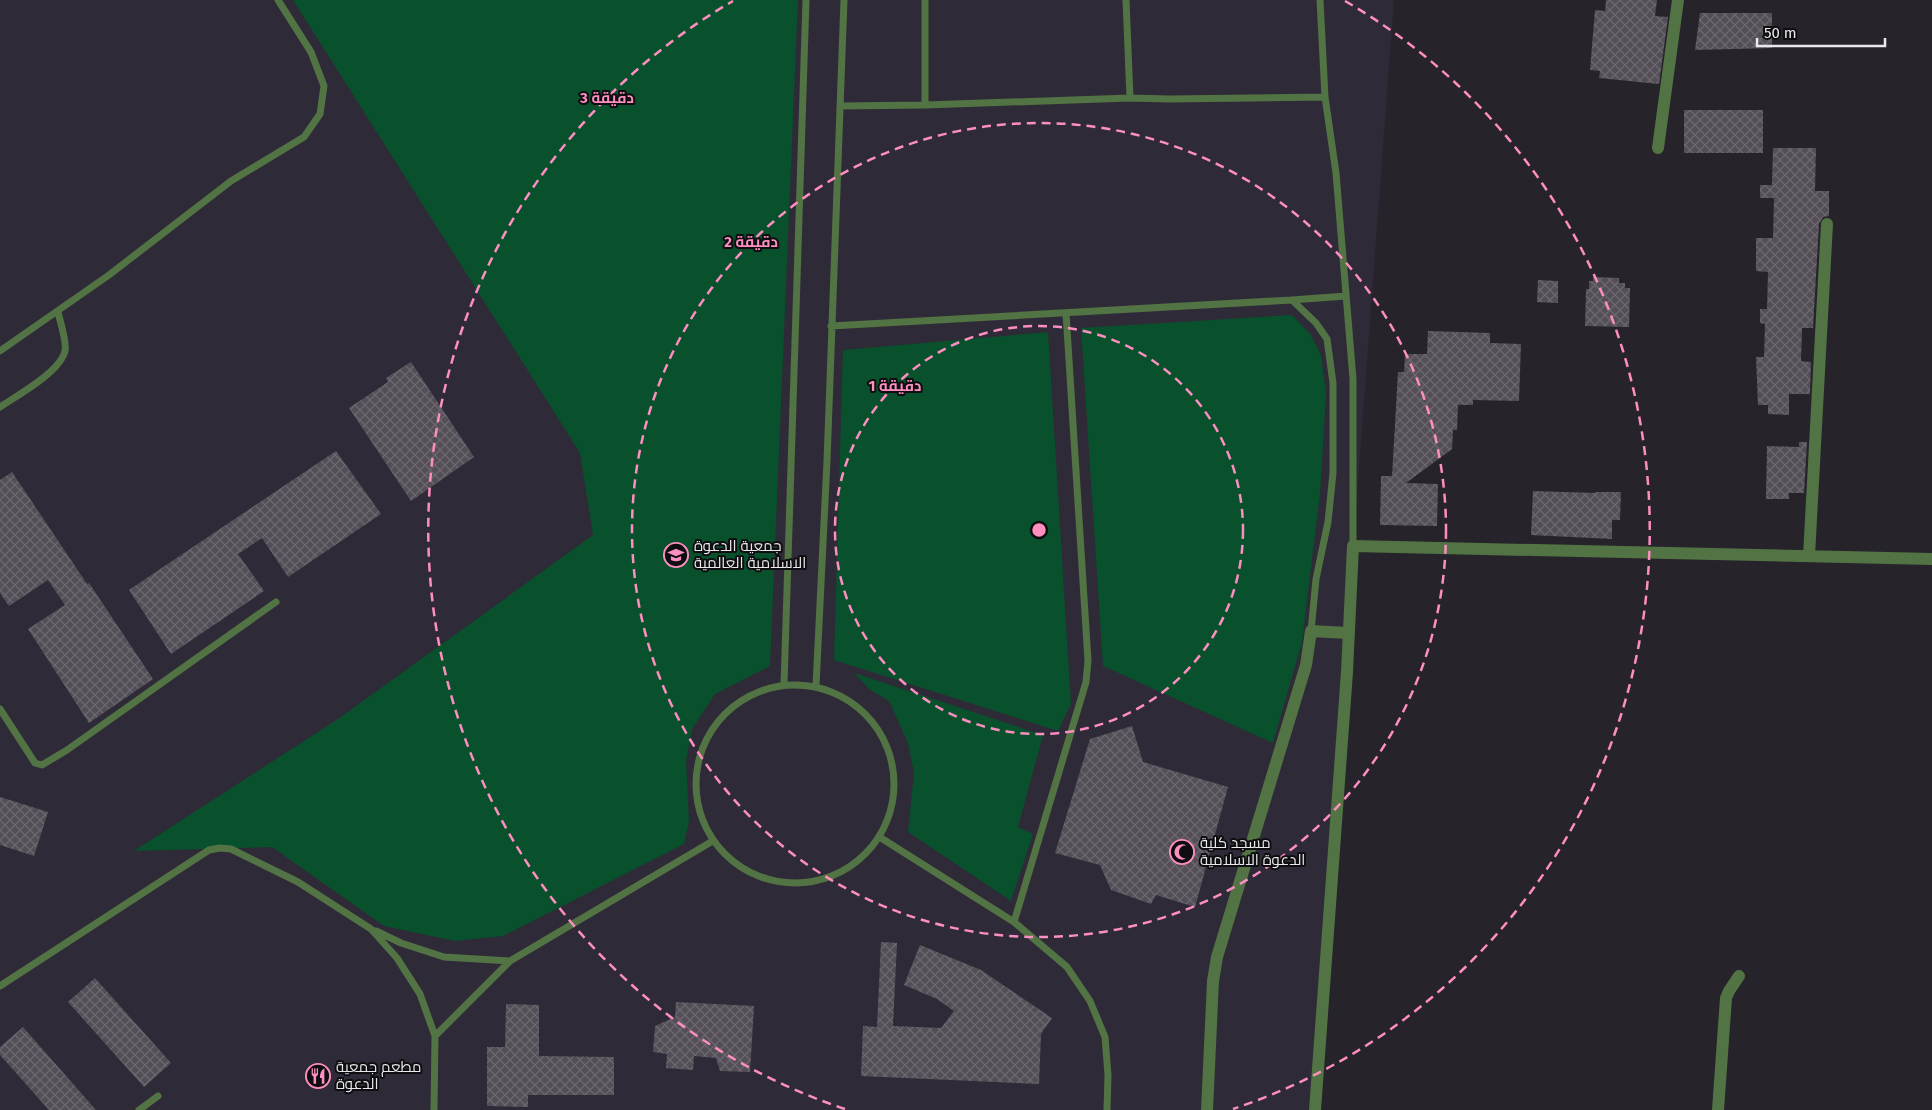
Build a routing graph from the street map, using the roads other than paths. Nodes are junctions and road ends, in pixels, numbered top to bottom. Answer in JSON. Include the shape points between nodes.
{"nodes":[{"id":1,"x":278,"y":0,"type":"edge"},
{"id":2,"x":806,"y":0,"type":"edge"},
{"id":3,"x":844,"y":0,"type":"edge"},
{"id":4,"x":925,"y":0,"type":"edge"},
{"id":5,"x":1126,"y":0,"type":"edge"},
{"id":6,"x":1320,"y":0,"type":"edge"},
{"id":7,"x":1678,"y":0,"type":"edge"},
{"id":8,"x":1325,"y":96,"type":"junction"},
{"id":9,"x":1130,"y":98,"type":"junction"},
{"id":10,"x":925,"y":105,"type":"junction"},
{"id":11,"x":840,"y":106,"type":"junction"},
{"id":12,"x":1658,"y":148,"type":"dead end"},
{"id":13,"x":1827,"y":224,"type":"dead end"},
{"id":14,"x":1346,"y":296,"type":"junction"},
{"id":15,"x":1292,"y":300,"type":"junction"},
{"id":16,"x":58,"y":312,"type":"junction"},
{"id":17,"x":1066,"y":313,"type":"junction"},
{"id":18,"x":831,"y":326,"type":"junction"},
{"id":19,"x":0,"y":351,"type":"edge"},
{"id":20,"x":0,"y":407,"type":"edge"},
{"id":21,"x":1353,"y":546,"type":"junction"},
{"id":22,"x":1809,"y":556,"type":"junction"},
{"id":23,"x":1932,"y":559,"type":"edge"},
{"id":24,"x":276,"y":602,"type":"dead end"},
{"id":25,"x":1311,"y":632,"type":"junction"},
{"id":26,"x":1348,"y":632,"type":"junction"},
{"id":27,"x":784,"y":684,"type":"junction"},
{"id":28,"x":816,"y":686,"type":"junction"},
{"id":29,"x":0,"y":709,"type":"edge"},
{"id":30,"x":881,"y":838,"type":"junction"},
{"id":31,"x":711,"y":842,"type":"junction"},
{"id":32,"x":1014,"y":922,"type":"junction"},
{"id":33,"x":371,"y":929,"type":"junction"},
{"id":34,"x":510,"y":961,"type":"junction"},
{"id":35,"x":1739,"y":976,"type":"dead end"},
{"id":36,"x":0,"y":986,"type":"edge"},
{"id":37,"x":434,"y":1036,"type":"junction"},
{"id":38,"x":158,"y":1096,"type":"dead end"},
{"id":39,"x":138,"y":1110,"type":"edge"},
{"id":40,"x":434,"y":1110,"type":"edge"},
{"id":41,"x":1107,"y":1110,"type":"edge"},
{"id":42,"x":1207,"y":1110,"type":"edge"},
{"id":43,"x":1315,"y":1110,"type":"edge"},
{"id":44,"x":1718,"y":1110,"type":"edge"}],
"edges":[{"from":1,"to":16,"type":"lane","via":[[311,52],[324,86],[320,114],[304,137],[231,181]]},
{"from":2,"to":27,"type":"lane"},
{"from":3,"to":11,"type":"lane"},
{"from":4,"to":10,"type":"lane"},
{"from":5,"to":9,"type":"lane"},
{"from":6,"to":8,"type":"lane"},
{"from":7,"to":12,"type":"street"},
{"from":8,"to":9,"type":"lane"},
{"from":8,"to":14,"type":"lane","via":[[1336,174]]},
{"from":9,"to":10,"type":"lane"},
{"from":10,"to":11,"type":"lane"},
{"from":11,"to":18,"type":"lane"},
{"from":13,"to":22,"type":"street"},
{"from":14,"to":15,"type":"lane"},
{"from":14,"to":21,"type":"lane","via":[[1353,379]]},
{"from":15,"to":17,"type":"lane"},
{"from":15,"to":25,"type":"lane","via":[[1308,314],[1327,339],[1333,383],[1333,473]]},
{"from":16,"to":19,"type":"lane"},
{"from":16,"to":20,"type":"lane","via":[[66,349],[61,361]]},
{"from":17,"to":18,"type":"lane"},
{"from":17,"to":32,"type":"lane","via":[[1088,660],[1086,682]]},
{"from":18,"to":28,"type":"lane"},
{"from":21,"to":22,"type":"street"},
{"from":21,"to":26,"type":"street"},
{"from":22,"to":23,"type":"street"},
{"from":24,"to":29,"type":"lane","via":[[42,765],[35,763]]},
{"from":25,"to":26,"type":"street"},
{"from":25,"to":42,"type":"street","via":[[1306,665],[1217,956]]},
{"from":26,"to":43,"type":"street"},
{"from":27,"to":28,"type":"lane"},
{"from":27,"to":31,"type":"lane","via":[[736,702],[703,742],[694,793]]},
{"from":28,"to":30,"type":"lane","via":[[860,707],[888,745],[896,793]]},
{"from":30,"to":31,"type":"lane","via":[[845,872],[797,886],[749,874]]},
{"from":30,"to":32,"type":"lane"},
{"from":31,"to":34,"type":"lane"},
{"from":32,"to":41,"type":"lane","via":[[1067,966],[1090,1001],[1105,1037]]},
{"from":33,"to":34,"type":"lane","via":[[444,957]]},
{"from":33,"to":36,"type":"lane","via":[[298,882],[231,849],[220,848],[209,850]]},
{"from":33,"to":37,"type":"lane","via":[[397,958],[420,994]]},
{"from":34,"to":37,"type":"lane"},
{"from":35,"to":44,"type":"street","via":[[1726,998]]},
{"from":37,"to":40,"type":"lane"},
{"from":38,"to":39,"type":"lane"}]}
